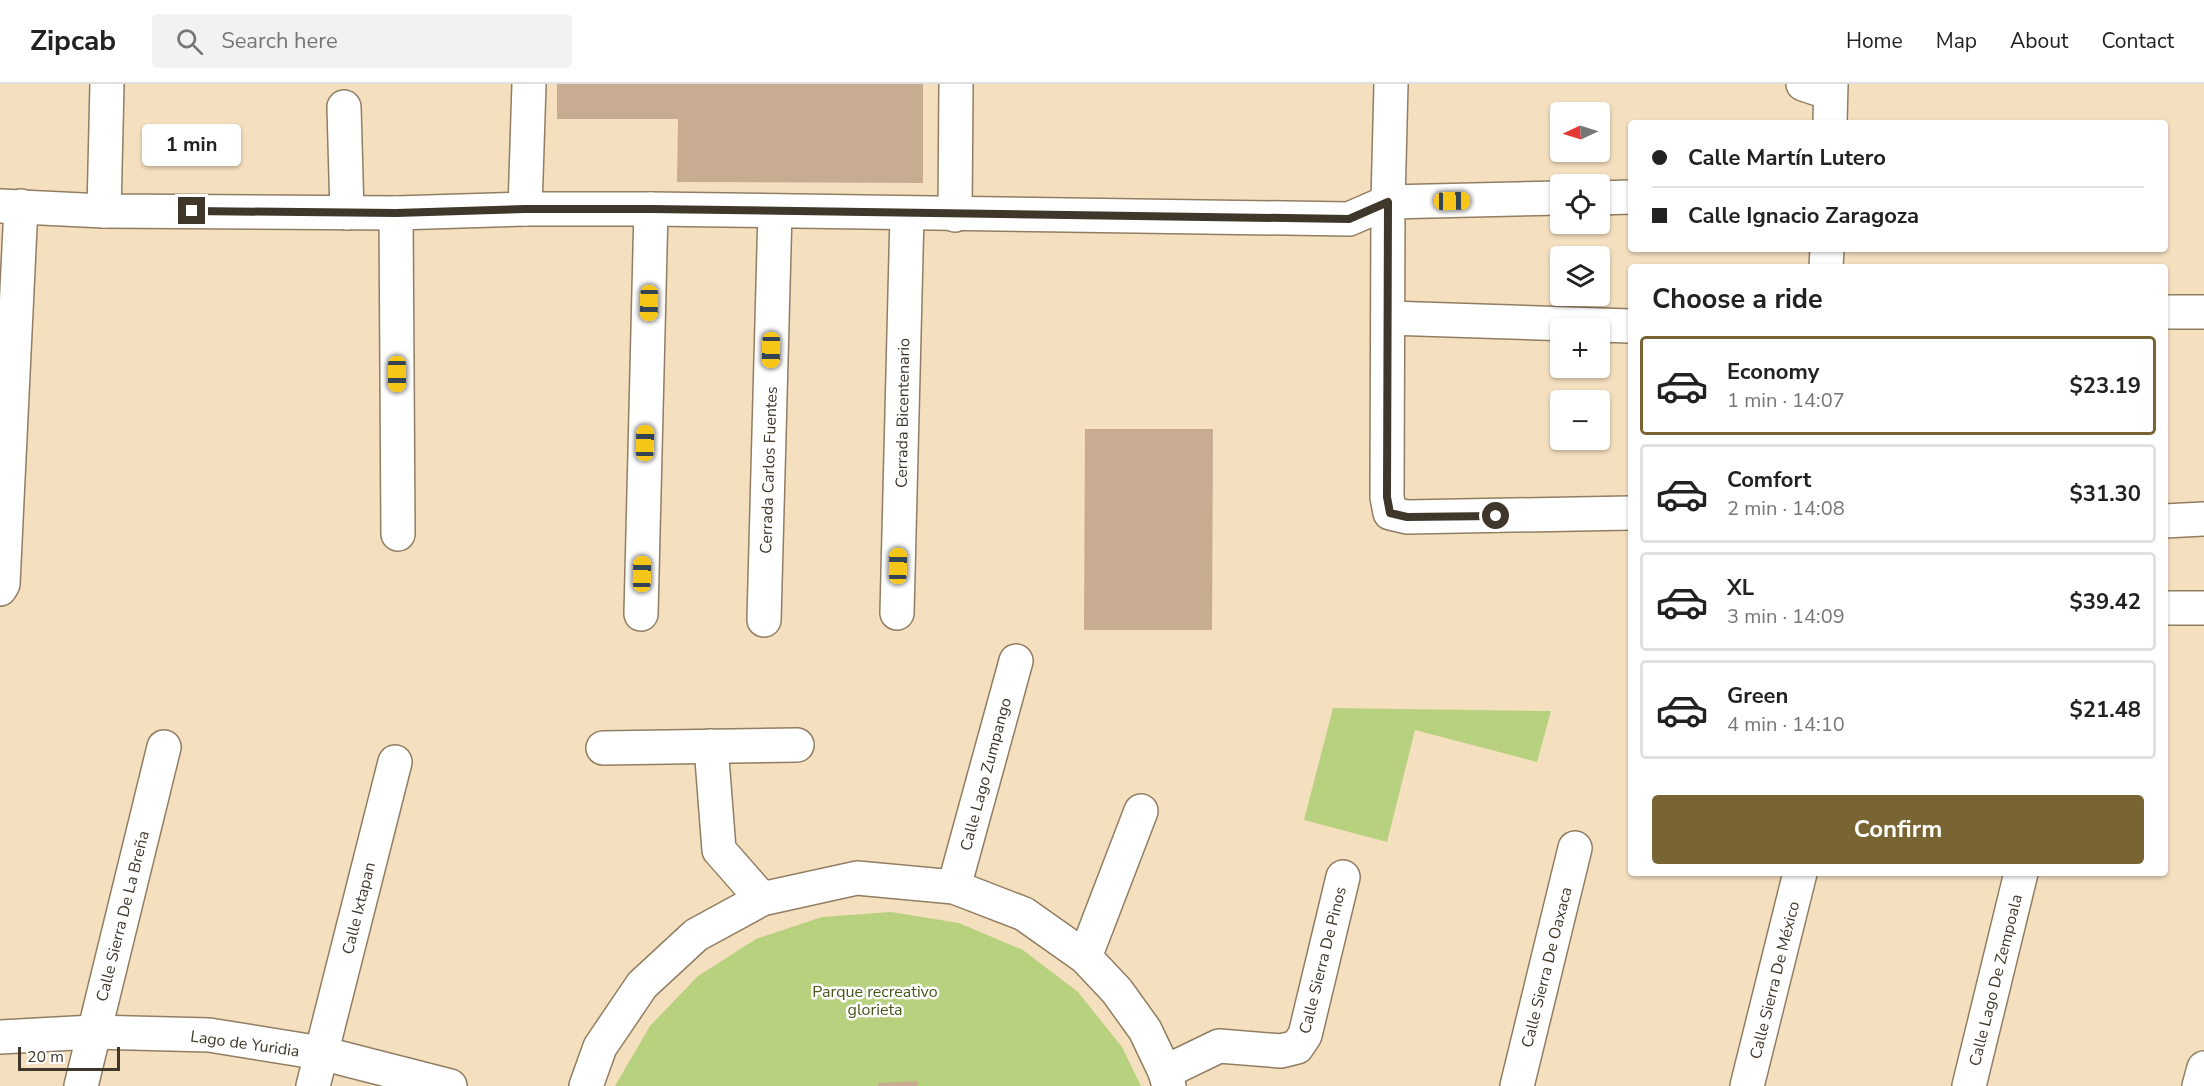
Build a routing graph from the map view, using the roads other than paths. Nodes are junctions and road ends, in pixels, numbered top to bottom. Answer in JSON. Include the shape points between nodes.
{"nodes":[{"id":1,"x":106,"y":84,"type":"edge"},
{"id":2,"x":529,"y":84,"type":"edge"},
{"id":3,"x":956,"y":84,"type":"edge"},
{"id":4,"x":1391,"y":84,"type":"edge"},
{"id":5,"x":344,"y":107,"type":"dead end"},
{"id":6,"x":1628,"y":197,"type":"edge"},
{"id":7,"x":1550,"y":198,"type":"edge"},
{"id":8,"x":1610,"y":198,"type":"edge"},
{"id":9,"x":1388,"y":202,"type":"junction"},
{"id":10,"x":10,"y":206,"type":"edge"},
{"id":11,"x":525,"y":209,"type":"junction"},
{"id":12,"x":651,"y":209,"type":"junction"},
{"id":13,"x":104,"y":210,"type":"junction"},
{"id":14,"x":775,"y":211,"type":"junction"},
{"id":15,"x":347,"y":213,"type":"junction"},
{"id":16,"x":396,"y":213,"type":"junction"},
{"id":17,"x":907,"y":214,"type":"junction"},
{"id":18,"x":955,"y":215,"type":"junction"},
{"id":19,"x":2168,"y":312,"type":"edge"},
{"id":20,"x":2204,"y":312,"type":"edge"},
{"id":21,"x":1388,"y":318,"type":"junction"},
{"id":22,"x":1628,"y":326,"type":"edge"},
{"id":23,"x":1628,"y":513,"type":"edge"},
{"id":24,"x":2204,"y":519,"type":"edge"},
{"id":25,"x":2168,"y":520,"type":"edge"},
{"id":26,"x":398,"y":534,"type":"dead end"},
{"id":27,"x":1,"y":586,"type":"edge"},
{"id":28,"x":2168,"y":608,"type":"edge"},
{"id":29,"x":2204,"y":608,"type":"edge"},
{"id":30,"x":897,"y":613,"type":"dead end"},
{"id":31,"x":642,"y":614,"type":"dead end"},
{"id":32,"x":764,"y":620,"type":"dead end"},
{"id":33,"x":1016,"y":661,"type":"dead end"},
{"id":34,"x":797,"y":745,"type":"dead end"},
{"id":35,"x":711,"y":746,"type":"junction"},
{"id":36,"x":164,"y":747,"type":"dead end"},
{"id":37,"x":603,"y":748,"type":"dead end"},
{"id":38,"x":395,"y":762,"type":"dead end"},
{"id":39,"x":1141,"y":811,"type":"dead end"},
{"id":40,"x":1575,"y":848,"type":"dead end"},
{"id":41,"x":1799,"y":876,"type":"edge"},
{"id":42,"x":2020,"y":876,"type":"edge"},
{"id":43,"x":1342,"y":877,"type":"dead end"},
{"id":44,"x":954,"y":887,"type":"junction"},
{"id":45,"x":762,"y":899,"type":"junction"},
{"id":46,"x":1085,"y":957,"type":"junction"},
{"id":47,"x":93,"y":1032,"type":"junction"},
{"id":48,"x":0,"y":1037,"type":"edge"},
{"id":49,"x":321,"y":1053,"type":"junction"},
{"id":50,"x":2204,"y":1068,"type":"edge"},
{"id":51,"x":1167,"y":1079,"type":"edge"},
{"id":52,"x":81,"y":1086,"type":"edge"},
{"id":53,"x":313,"y":1086,"type":"edge"},
{"id":54,"x":450,"y":1086,"type":"edge"},
{"id":55,"x":586,"y":1086,"type":"edge"},
{"id":56,"x":1517,"y":1086,"type":"edge"},
{"id":57,"x":1747,"y":1086,"type":"edge"},
{"id":58,"x":1969,"y":1086,"type":"edge"},
{"id":59,"x":2199,"y":1086,"type":"edge"}],
"edges":[{"from":1,"to":13,"type":"street"},
{"from":2,"to":11,"type":"street"},
{"from":3,"to":18,"type":"street"},
{"from":4,"to":9,"type":"street"},
{"from":5,"to":15,"type":"street"},
{"from":6,"to":8,"type":"street"},
{"from":7,"to":9,"type":"street"},
{"from":9,"to":18,"type":"street","via":[[1349,219]]},
{"from":9,"to":21,"type":"street"},
{"from":10,"to":13,"type":"street"},
{"from":10,"to":27,"type":"street"},
{"from":11,"to":12,"type":"street"},
{"from":11,"to":16,"type":"street"},
{"from":12,"to":14,"type":"street"},
{"from":12,"to":31,"type":"street"},
{"from":13,"to":15,"type":"street"},
{"from":14,"to":17,"type":"street"},
{"from":14,"to":32,"type":"street","name":"Cerrada Carlos Fuentes"},
{"from":15,"to":16,"type":"street"},
{"from":16,"to":26,"type":"street"},
{"from":17,"to":18,"type":"street"},
{"from":17,"to":30,"type":"street","name":"Cerrada Bicentenario"},
{"from":19,"to":20,"type":"street"},
{"from":21,"to":22,"type":"street"},
{"from":21,"to":23,"type":"street","via":[[1390,513],[1407,517]]},
{"from":24,"to":25,"type":"street"},
{"from":28,"to":29,"type":"street"},
{"from":33,"to":44,"type":"street","name":"Calle Lago Zumpango"},
{"from":34,"to":35,"type":"street"},
{"from":35,"to":37,"type":"street"},
{"from":35,"to":45,"type":"street","via":[[719,850]]},
{"from":36,"to":47,"type":"street","name":"Calle Sierra De La Breña"},
{"from":38,"to":49,"type":"street","name":"Calle Ixtapan"},
{"from":39,"to":46,"type":"street"},
{"from":40,"to":56,"type":"street","name":"Calle Sierra De Oaxaca"},
{"from":41,"to":57,"type":"street","name":"Calle Sierra De México"},
{"from":42,"to":58,"type":"street","name":"Calle Lago De Zempoala"},
{"from":43,"to":51,"type":"street","name":"Calle Sierra De Pinos","via":[[1305,1035],[1298,1047],[1281,1051],[1219,1046]]},
{"from":44,"to":45,"type":"street","via":[[857,878]]},
{"from":44,"to":46,"type":"street","via":[[1024,914]]},
{"from":45,"to":55,"type":"street","via":[[696,935],[642,985],[600,1047]]},
{"from":46,"to":51,"type":"street","via":[[1118,991],[1145,1030]]},
{"from":47,"to":48,"type":"street","name":"Lago de Yuridia"},
{"from":47,"to":49,"type":"street","name":"Lago de Yuridia","via":[[209,1035]]},
{"from":47,"to":52,"type":"street","name":"Calle Sierra De La Breña"},
{"from":49,"to":53,"type":"street","name":"Calle Ixtapan"},
{"from":49,"to":54,"type":"street","name":"Lago de Yuridia"},
{"from":50,"to":59,"type":"street"}]}
